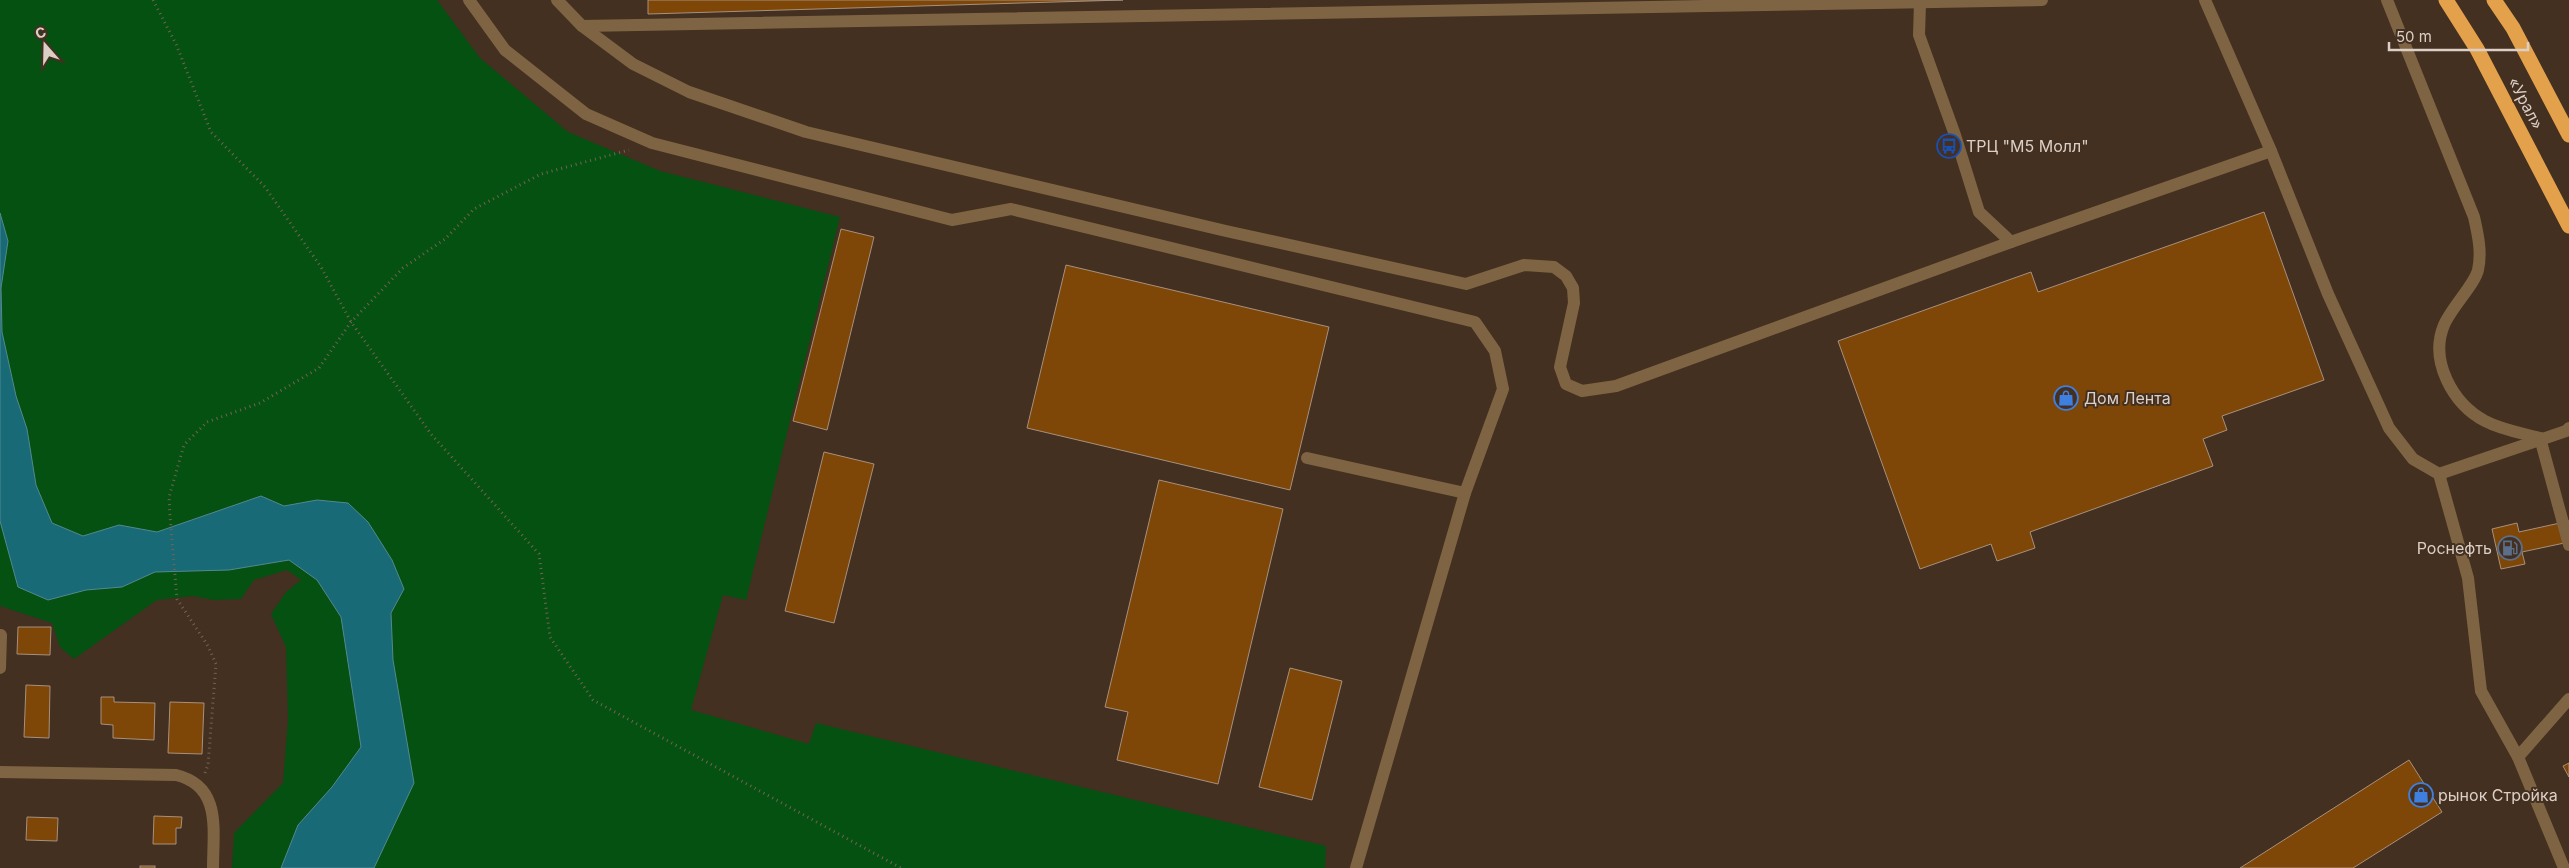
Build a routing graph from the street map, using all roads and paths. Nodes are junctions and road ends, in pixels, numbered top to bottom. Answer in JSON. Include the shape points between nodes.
{"nodes":[{"id":1,"x":153,"y":0,"type":"edge"},
{"id":2,"x":469,"y":0,"type":"edge"},
{"id":3,"x":557,"y":0,"type":"edge"},
{"id":4,"x":2042,"y":0,"type":"edge"},
{"id":5,"x":2205,"y":0,"type":"edge"},
{"id":6,"x":2387,"y":0,"type":"edge"},
{"id":7,"x":2446,"y":0,"type":"edge"},
{"id":8,"x":2494,"y":0,"type":"edge"},
{"id":9,"x":1920,"y":3,"type":"junction"},
{"id":10,"x":582,"y":26,"type":"junction"},
{"id":11,"x":2569,"y":135,"type":"edge"},
{"id":12,"x":652,"y":143,"type":"junction"},
{"id":13,"x":2271,"y":151,"type":"junction"},
{"id":14,"x":2569,"y":226,"type":"edge"},
{"id":15,"x":2011,"y":242,"type":"junction"},
{"id":16,"x":351,"y":322,"type":"junction"},
{"id":17,"x":2568,"y":430,"type":"edge"},
{"id":18,"x":2540,"y":438,"type":"junction"},
{"id":19,"x":1307,"y":458,"type":"dead end"},
{"id":20,"x":2438,"y":474,"type":"junction"},
{"id":21,"x":1465,"y":493,"type":"junction"},
{"id":22,"x":2569,"y":545,"type":"edge"},
{"id":23,"x":1,"y":635,"type":"edge"},
{"id":24,"x":0,"y":668,"type":"edge"},
{"id":25,"x":2569,"y":699,"type":"edge"},
{"id":26,"x":2518,"y":757,"type":"junction"},
{"id":27,"x":0,"y":772,"type":"edge"},
{"id":28,"x":200,"y":785,"type":"junction"},
{"id":29,"x":213,"y":868,"type":"edge"},
{"id":30,"x":901,"y":868,"type":"edge"},
{"id":31,"x":1356,"y":868,"type":"edge"},
{"id":32,"x":2564,"y":868,"type":"edge"}],
"edges":[{"from":1,"to":16,"type":"path","via":[[176,44],[210,132],[265,187],[321,267]]},
{"from":2,"to":12,"type":"street","via":[[505,50],[586,114]]},
{"from":3,"to":10,"type":"street"},
{"from":4,"to":9,"type":"street"},
{"from":5,"to":13,"type":"street"},
{"from":6,"to":18,"type":"street","via":[[2478,234],[2478,272],[2443,327],[2440,347],[2447,382],[2471,412],[2487,422]]},
{"from":7,"to":14,"type":"highway","name":"«Урал»","via":[[2477,48]]},
{"from":8,"to":11,"type":"highway","name":"«Урал»","via":[[2513,28]]},
{"from":9,"to":10,"type":"street"},
{"from":9,"to":15,"type":"street","via":[[1919,35],[1979,212]]},
{"from":10,"to":15,"type":"street","via":[[633,64],[689,92],[806,132],[1466,284],[1524,265],[1554,267],[1566,276],[1573,288],[1574,302],[1560,367],[1566,384],[1582,391],[1616,386]]},
{"from":12,"to":16,"type":"path","via":[[541,174],[474,209],[445,239],[403,268]]},
{"from":12,"to":21,"type":"street","via":[[952,220],[1011,209],[1475,322],[1495,351],[1503,389]]},
{"from":13,"to":15,"type":"street"},
{"from":13,"to":20,"type":"street","via":[[2328,294],[2389,428],[2413,460]]},
{"from":16,"to":28,"type":"path","via":[[319,368],[260,403],[207,422],[184,445],[169,497],[177,599],[216,664],[208,766]]},
{"from":16,"to":30,"type":"path","via":[[431,434],[539,554],[550,637],[594,700]]},
{"from":17,"to":18,"type":"street"},
{"from":18,"to":20,"type":"street"},
{"from":18,"to":22,"type":"street"},
{"from":19,"to":21,"type":"street"},
{"from":20,"to":26,"type":"street","via":[[2468,578],[2481,692]]},
{"from":21,"to":31,"type":"street"},
{"from":23,"to":24,"type":"street"},
{"from":25,"to":26,"type":"street"},
{"from":26,"to":32,"type":"street"},
{"from":27,"to":28,"type":"street","via":[[176,775],[190,778]]},
{"from":28,"to":29,"type":"street","via":[[212,811]]}]}
